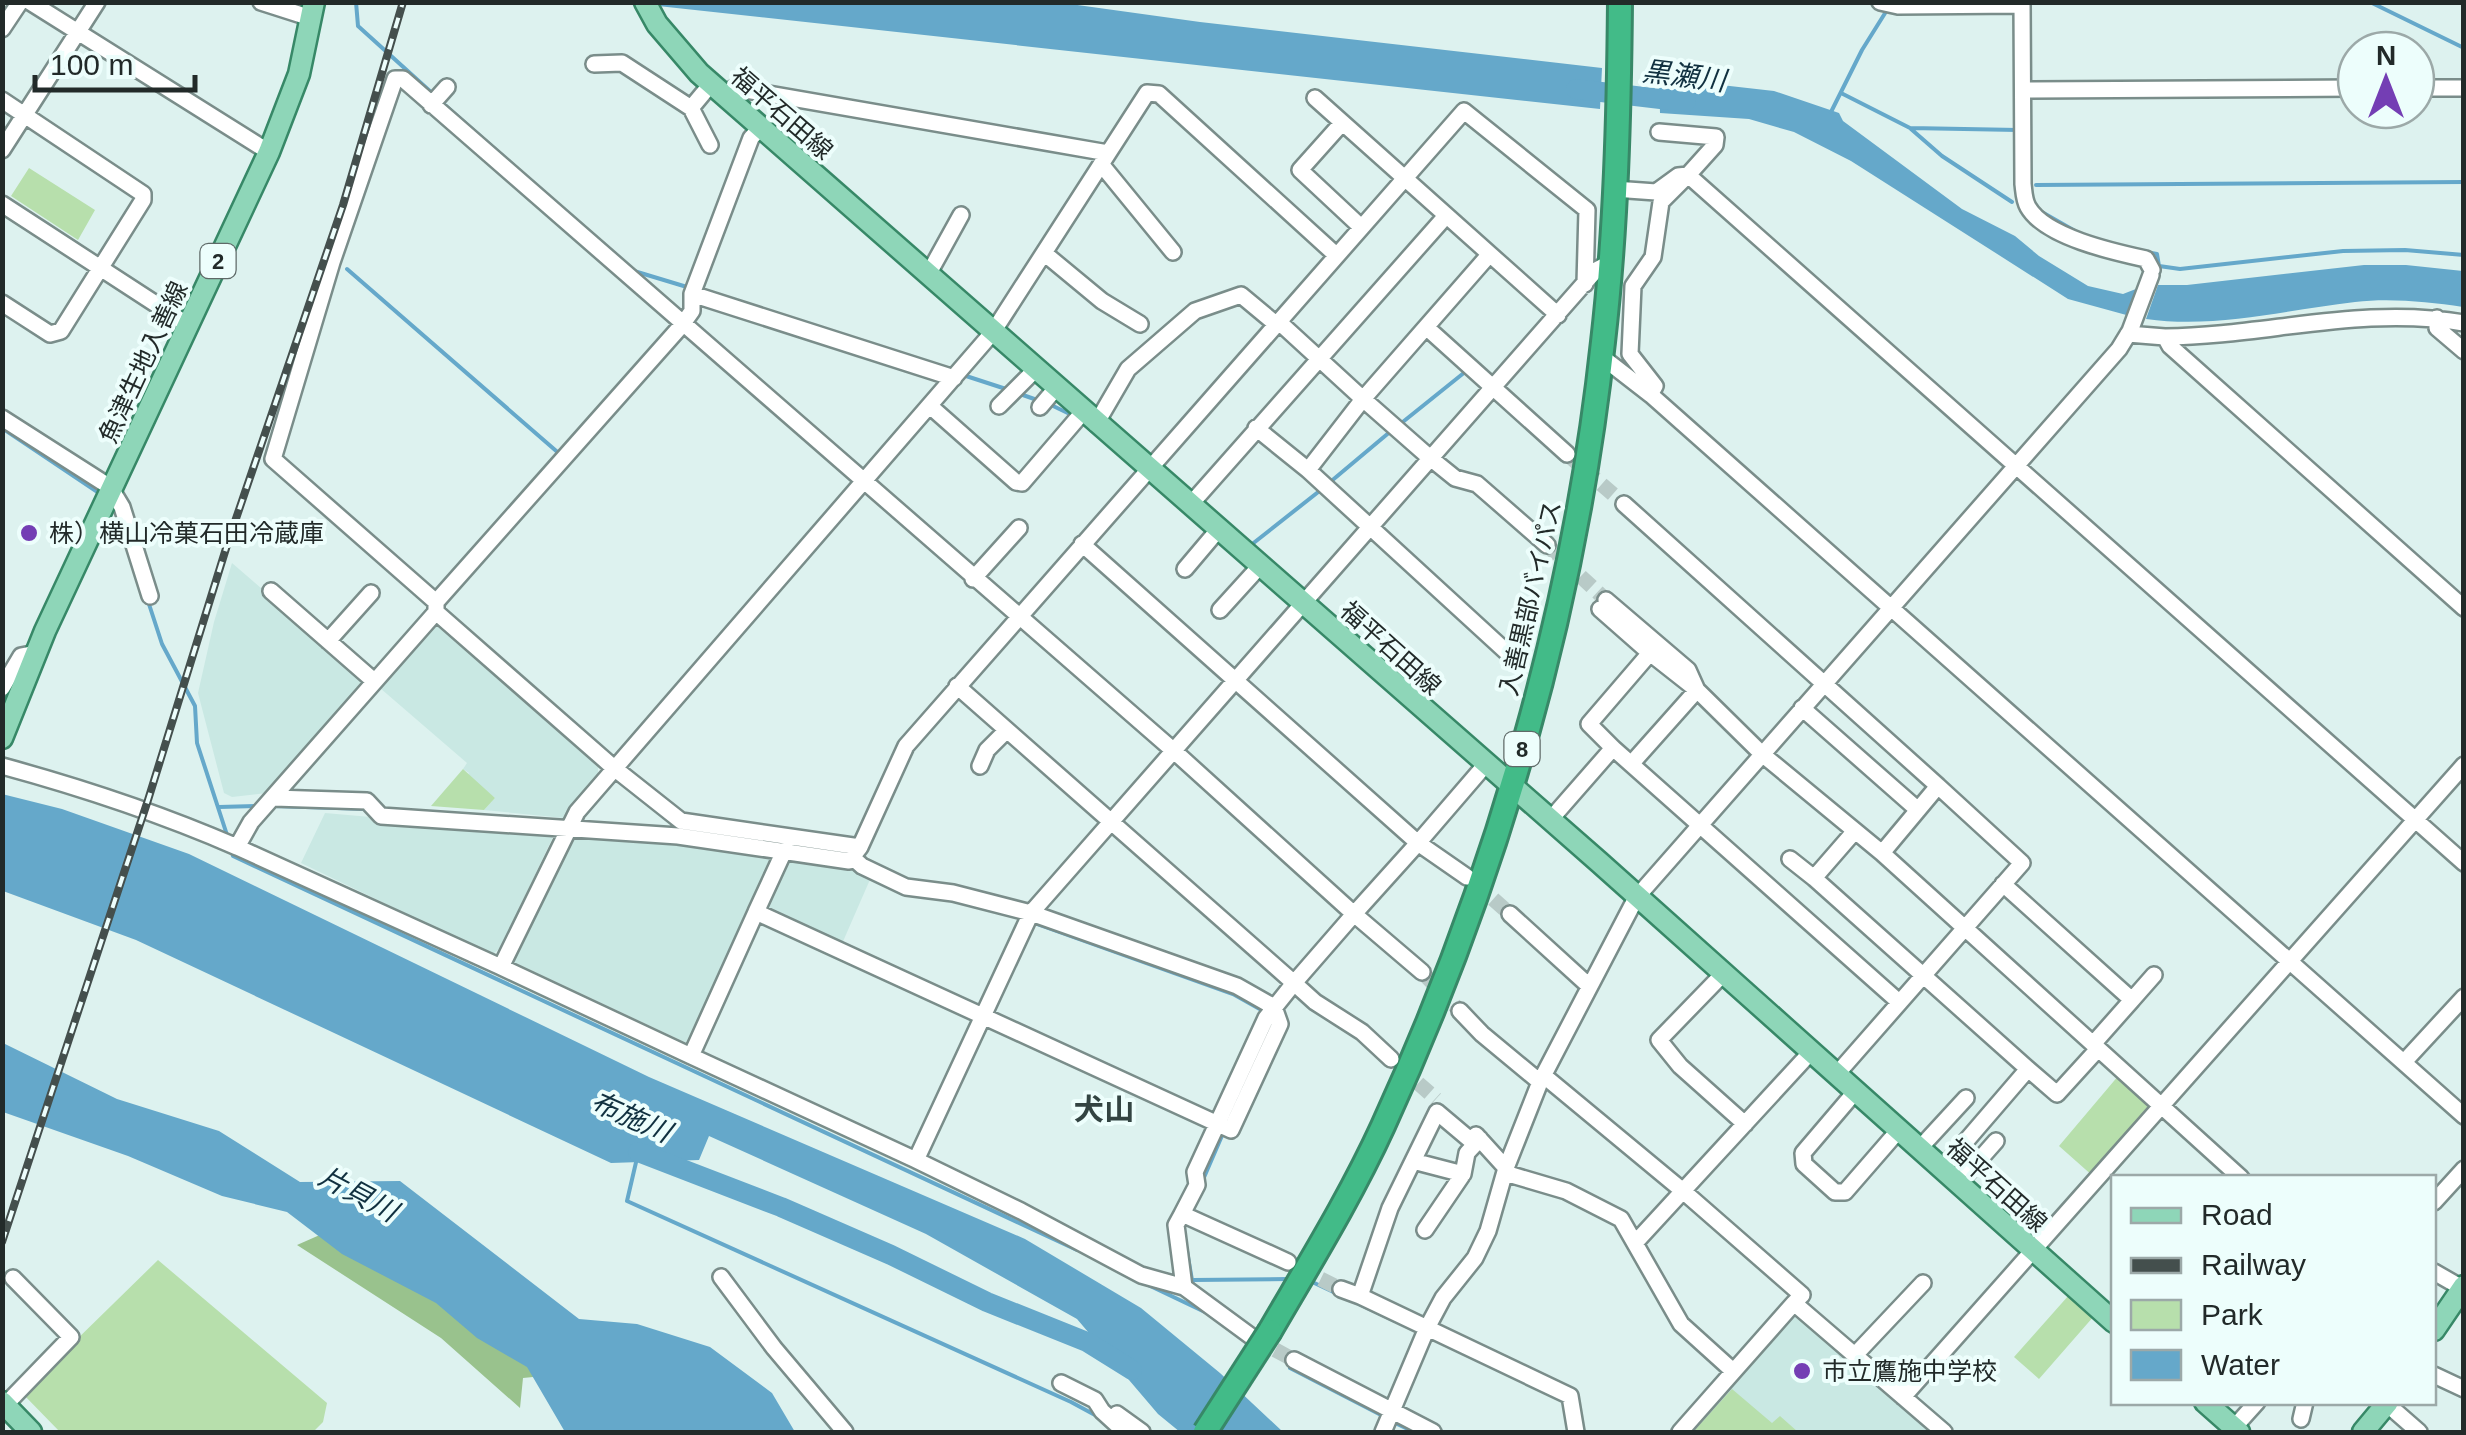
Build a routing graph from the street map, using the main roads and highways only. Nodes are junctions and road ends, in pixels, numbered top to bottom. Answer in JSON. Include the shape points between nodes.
{"nodes":[{"id":1,"x":646,"y":2,"type":"edge"},
{"id":2,"x":1620,"y":2,"type":"edge"},
{"id":3,"x":313,"y":10,"type":"edge"},
{"id":4,"x":2,"y":738,"type":"edge"},
{"id":5,"x":1512,"y":787,"type":"junction"},
{"id":6,"x":2463,"y":1287,"type":"edge"},
{"id":7,"x":2111,"y":1319,"type":"edge"},
{"id":8,"x":2436,"y":1327,"type":"edge"},
{"id":9,"x":5,"y":1397,"type":"edge"},
{"id":10,"x":2208,"y":1405,"type":"edge"},
{"id":11,"x":2385,"y":1405,"type":"edge"},
{"id":12,"x":2234,"y":1431,"type":"edge"},
{"id":13,"x":31,"y":1432,"type":"edge"},
{"id":14,"x":1205,"y":1432,"type":"edge"},
{"id":15,"x":2363,"y":1432,"type":"edge"}],
"edges":[{"from":1,"to":5,"type":"main road","name":"福平石田線","via":[[679,53],[718,90]]},
{"from":2,"to":5,"type":"highway","name":"入善黒部バイパス","number":"8","via":[[1602,357],[1560,609]]},
{"from":3,"to":4,"type":"main road","name":"魚津生地入善線","number":"2","via":[[269,152],[110,487]]},
{"from":5,"to":7,"type":"main road","name":"福平石田線"},
{"from":5,"to":14,"type":"highway","name":"入善黒部バイパス","number":"8","bridge":true,"via":[[1382,1129]]},
{"from":6,"to":8,"type":"main road"},
{"from":9,"to":13,"type":"main road"},
{"from":10,"to":12,"type":"main road"},
{"from":11,"to":15,"type":"main road"}]}
